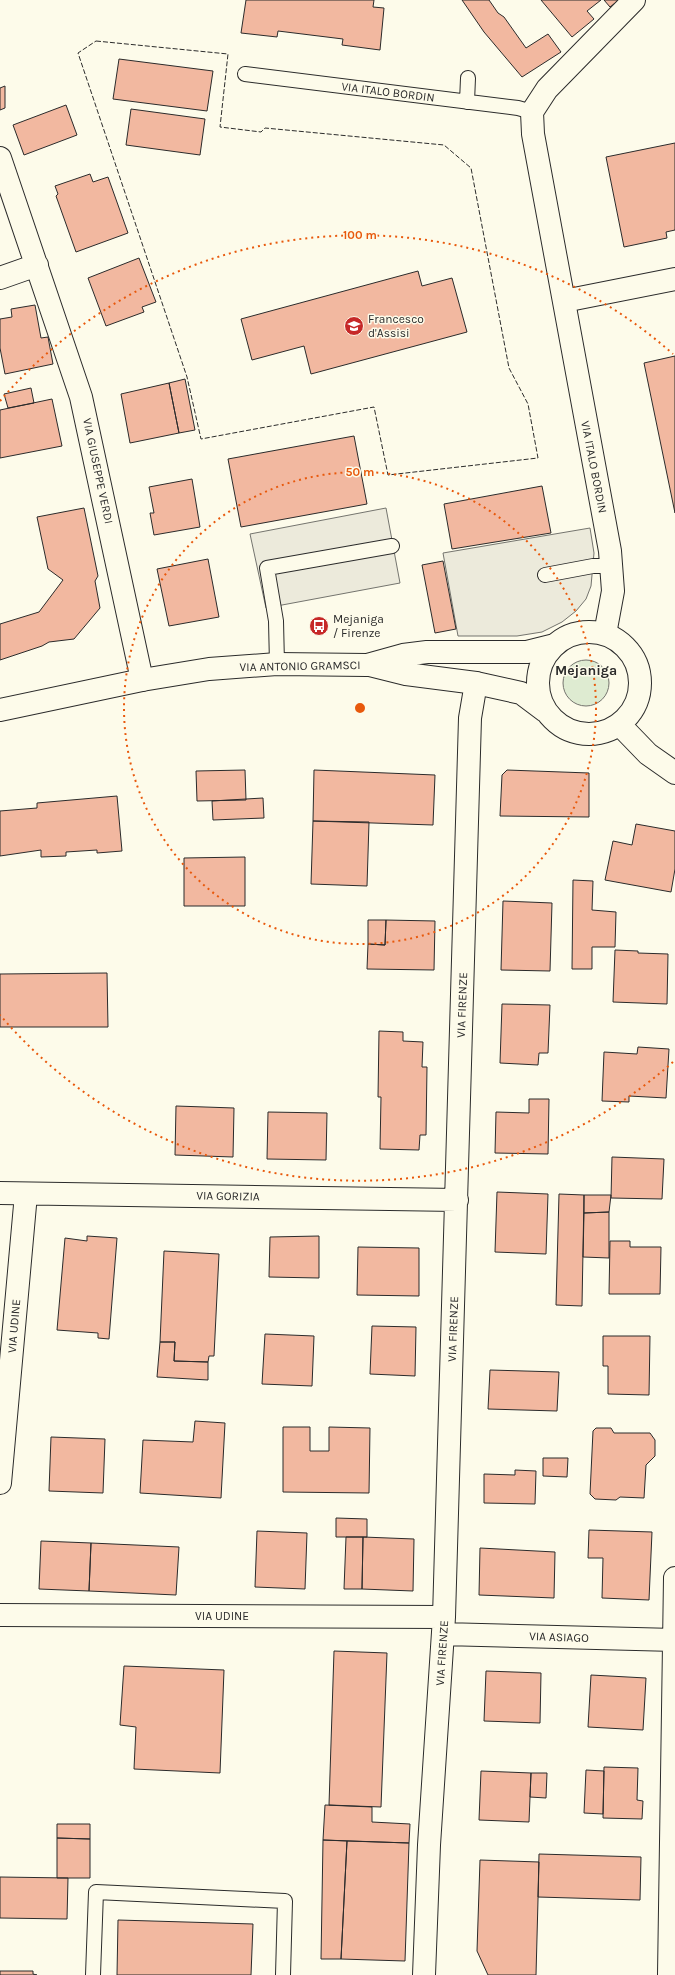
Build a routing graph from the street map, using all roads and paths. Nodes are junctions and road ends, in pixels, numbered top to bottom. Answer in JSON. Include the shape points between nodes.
{"nodes":[{"id":1,"x":634,"y":0,"type":"edge"},
{"id":2,"x":245,"y":74,"type":"dead end"},
{"id":3,"x":468,"y":78,"type":"dead end"},
{"id":4,"x":467,"y":102,"type":"junction"},
{"id":5,"x":532,"y":112,"type":"junction"},
{"id":6,"x":0,"y":158,"type":"edge"},
{"id":7,"x":37,"y":266,"type":"junction"},
{"id":8,"x":0,"y":278,"type":"edge"},
{"id":9,"x":675,"y":278,"type":"edge"},
{"id":10,"x":564,"y":301,"type":"junction"},
{"id":11,"x":392,"y":546,"type":"dead end"},
{"id":12,"x":611,"y":566,"type":"junction"},
{"id":13,"x":545,"y":575,"type":"dead end"},
{"id":14,"x":605,"y":634,"type":"junction"},
{"id":15,"x":555,"y":645,"type":"junction"},
{"id":16,"x":277,"y":664,"type":"junction"},
{"id":17,"x":367,"y":665,"type":"junction"},
{"id":18,"x":142,"y":680,"type":"junction"},
{"id":19,"x":476,"y":683,"type":"junction"},
{"id":20,"x":0,"y":710,"type":"edge"},
{"id":21,"x":546,"y":711,"type":"junction"},
{"id":22,"x":620,"y":724,"type":"junction"},
{"id":23,"x":675,"y":773,"type":"edge"},
{"id":24,"x":0,"y":1193,"type":"edge"},
{"id":25,"x":26,"y":1194,"type":"junction"},
{"id":26,"x":457,"y":1200,"type":"junction"},
{"id":27,"x":0,"y":1483,"type":"edge"},
{"id":28,"x":675,"y":1578,"type":"edge"},
{"id":29,"x":0,"y":1615,"type":"edge"},
{"id":30,"x":444,"y":1625,"type":"junction"},
{"id":31,"x":674,"y":1640,"type":"edge"},
{"id":32,"x":93,"y":1975,"type":"edge"},
{"id":33,"x":283,"y":1975,"type":"edge"},
{"id":34,"x":424,"y":1975,"type":"edge"},
{"id":35,"x":669,"y":1975,"type":"edge"}],
"edges":[{"from":1,"to":5,"type":"street","via":[[547,89]]},
{"from":2,"to":4,"type":"lane","name":"VIA ITALO BORDIN"},
{"from":3,"to":4,"type":"lane"},
{"from":4,"to":5,"type":"lane","name":"VIA ITALO BORDIN"},
{"from":5,"to":10,"type":"street","name":"VIA ITALO BORDIN","via":[[533,134]]},
{"from":6,"to":7,"type":"street","name":"VIA GIUSEPPE VERDI"},
{"from":7,"to":8,"type":"street"},
{"from":7,"to":18,"type":"street","name":"VIA GIUSEPPE VERDI","via":[[81,397]]},
{"from":9,"to":10,"type":"street"},
{"from":10,"to":12,"type":"street","name":"VIA ITALO BORDIN"},
{"from":11,"to":16,"type":"lane","via":[[267,568],[276,621]]},
{"from":12,"to":13,"type":"lane","via":[[593,566]]},
{"from":12,"to":14,"type":"street","name":"VIA ITALO BORDIN","via":[[612,591]]},
{"from":14,"to":15,"type":"street","name":"VIA ANTONIO GRAMSCI","via":[[578,632]]},
{"from":14,"to":22,"type":"street","name":"VIA ANTONIO GRAMSCI","via":[[619,641],[631,653],[638,667],[641,683],[631,713]]},
{"from":15,"to":17,"type":"street","name":"VIA ANTONIO GRAMSCI","via":[[527,652],[419,653]]},
{"from":15,"to":21,"type":"street","name":"VIA ANTONIO GRAMSCI","via":[[545,656],[539,669],[537,684]]},
{"from":16,"to":17,"type":"street","name":"VIA ANTONIO GRAMSCI"},
{"from":16,"to":18,"type":"street","name":"VIA ANTONIO GRAMSCI","via":[[209,669]]},
{"from":17,"to":19,"type":"street","via":[[406,674]]},
{"from":18,"to":20,"type":"street","name":"VIA ANTONIO GRAMSCI"},
{"from":19,"to":21,"type":"street","via":[[521,693]]},
{"from":19,"to":26,"type":"street","name":"VIA FIRENZE","via":[[470,718]]},
{"from":21,"to":22,"type":"street","name":"VIA ANTONIO GRAMSCI","via":[[561,725],[580,734],[607,731]]},
{"from":22,"to":23,"type":"street","via":[[648,754]]},
{"from":24,"to":25,"type":"street","name":"VIA GORIZIA"},
{"from":25,"to":26,"type":"street","name":"VIA GORIZIA"},
{"from":25,"to":27,"type":"street","name":"VIA UDINE"},
{"from":26,"to":30,"type":"street","name":"VIA FIRENZE"},
{"from":28,"to":31,"type":"street"},
{"from":29,"to":30,"type":"street","name":"VIA UDINE"},
{"from":30,"to":31,"type":"street","name":"VIA ASIAGO"},
{"from":30,"to":34,"type":"street","name":"VIA FIRENZE","via":[[429,1845]]},
{"from":31,"to":35,"type":"street"},
{"from":32,"to":33,"type":"lane","via":[[96,1892],[284,1901]]}]}
